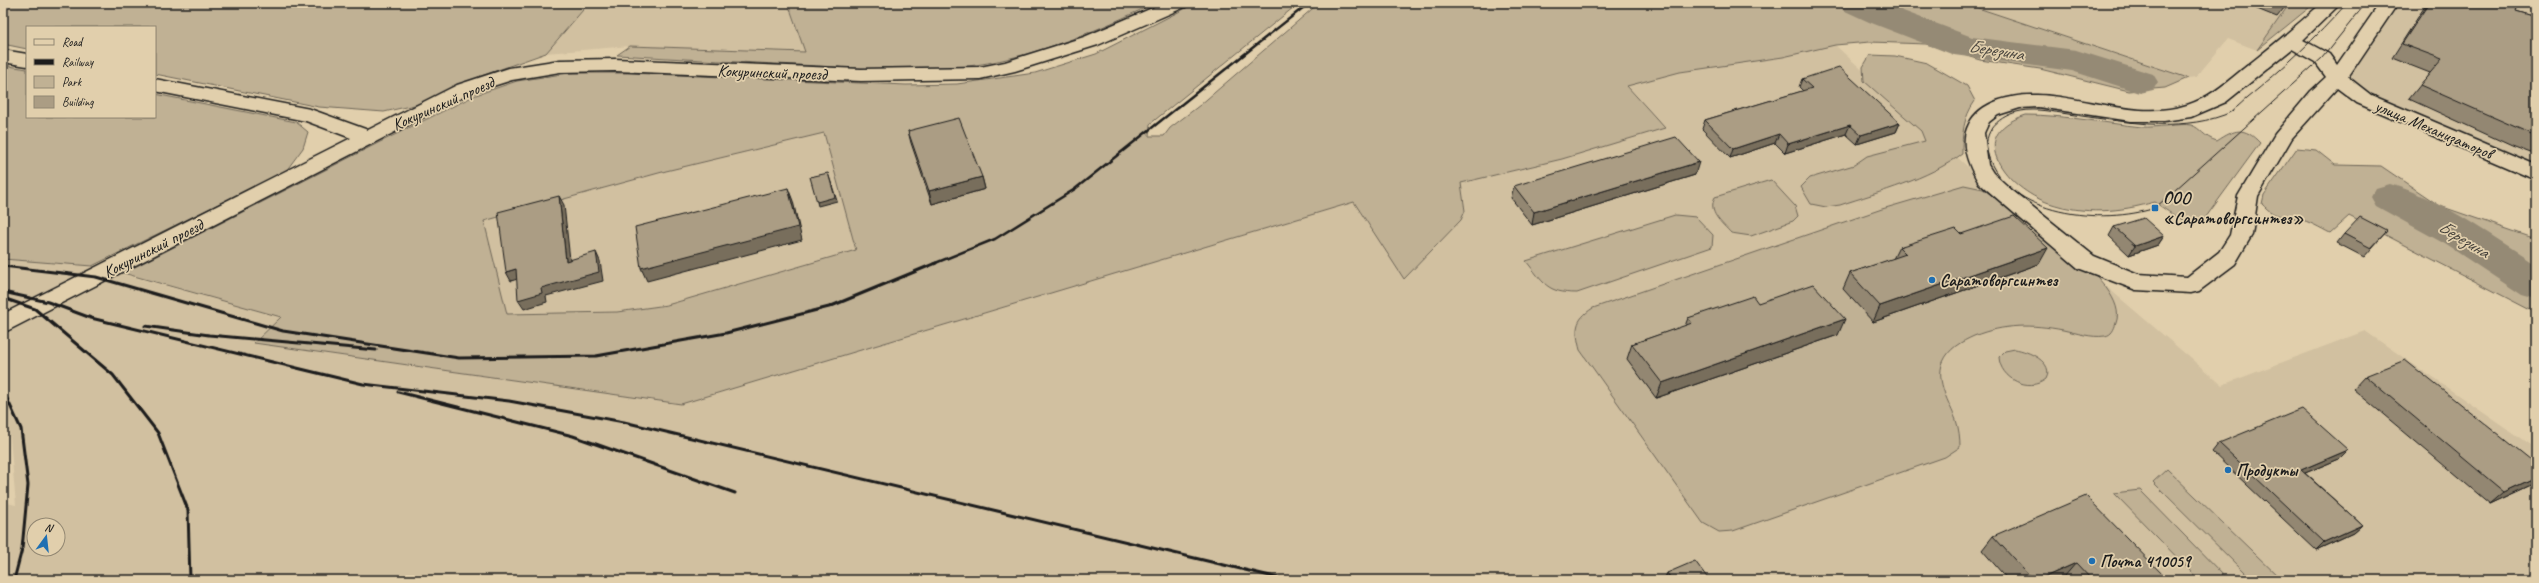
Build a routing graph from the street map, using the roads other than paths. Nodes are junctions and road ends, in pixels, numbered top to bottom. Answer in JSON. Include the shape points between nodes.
{"nodes":[{"id":1,"x":1179,"y":3,"type":"edge"},
{"id":2,"x":2332,"y":3,"type":"edge"},
{"id":3,"x":2388,"y":3,"type":"edge"},
{"id":4,"x":2291,"y":41,"type":"junction"},
{"id":5,"x":3,"y":56,"type":"edge"},
{"id":6,"x":26,"y":60,"type":"edge"},
{"id":7,"x":2337,"y":78,"type":"junction"},
{"id":8,"x":156,"y":85,"type":"edge"},
{"id":9,"x":367,"y":138,"type":"junction"},
{"id":10,"x":2536,"y":173,"type":"edge"},
{"id":11,"x":3,"y":324,"type":"edge"}],
"edges":[{"from":1,"to":9,"type":"street","name":"Кокуринский проезд","via":[[1091,41],[980,73],[861,75],[615,65],[560,66],[509,74],[464,89]]},
{"from":2,"to":4,"type":"street"},
{"from":3,"to":7,"type":"street"},
{"from":4,"to":7,"type":"street","name":"улица Механизаторов","via":[[2322,58]]},
{"from":4,"to":7,"type":"street","via":[[2219,98],[2191,110],[2164,115],[2132,115],[2038,102],[2019,102],[1991,110],[1981,118],[1974,133],[1978,165],[1986,178],[2006,196],[2086,262],[2136,282],[2191,285],[2227,258],[2241,235],[2248,196],[2285,134],[2318,95]]},
{"from":5,"to":6,"type":"street"},
{"from":7,"to":10,"type":"street","name":"улица Механизаторов","via":[[2364,99]]},
{"from":8,"to":9,"type":"street","via":[[310,115]]},
{"from":9,"to":11,"type":"street","name":"Кокуринский проезд"}]}
